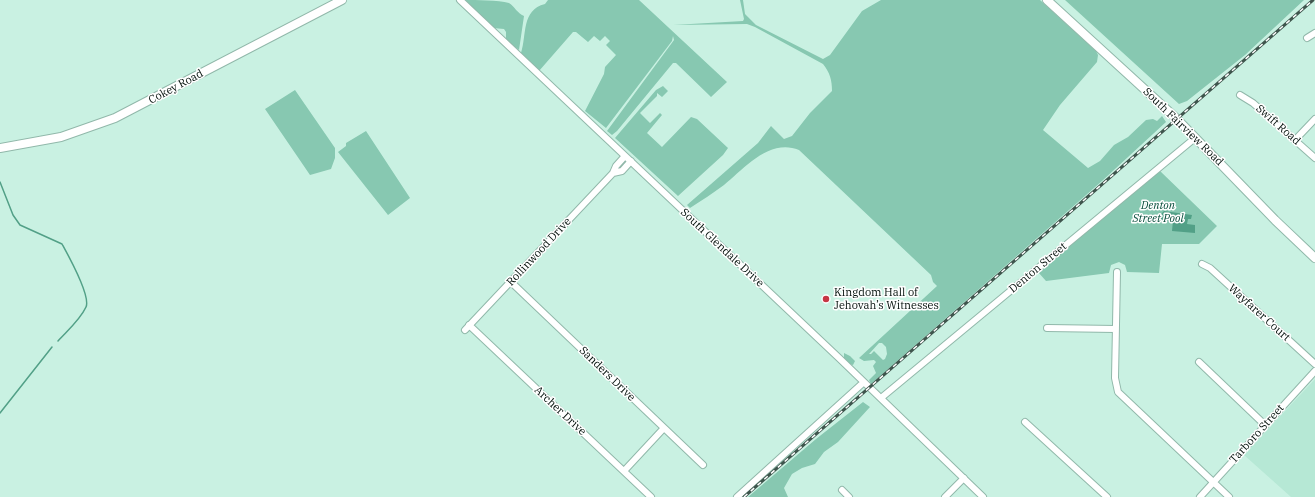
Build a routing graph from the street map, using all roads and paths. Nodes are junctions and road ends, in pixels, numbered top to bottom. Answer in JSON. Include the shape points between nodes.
{"nodes":[{"id":1,"x":342,"y":0,"type":"edge"},
{"id":2,"x":460,"y":0,"type":"edge"},
{"id":3,"x":1047,"y":0,"type":"edge"},
{"id":4,"x":1315,"y":33,"type":"edge"},
{"id":5,"x":1307,"y":38,"type":"dead end"},
{"id":6,"x":1240,"y":94,"type":"dead end"},
{"id":7,"x":1315,"y":119,"type":"edge"},
{"id":8,"x":1195,"y":138,"type":"junction"},
{"id":9,"x":1295,"y":140,"type":"junction"},
{"id":10,"x":0,"y":148,"type":"edge"},
{"id":11,"x":625,"y":156,"type":"junction"},
{"id":12,"x":1315,"y":158,"type":"edge"},
{"id":13,"x":631,"y":161,"type":"junction"},
{"id":14,"x":613,"y":173,"type":"junction"},
{"id":15,"x":1315,"y":258,"type":"edge"},
{"id":16,"x":1202,"y":264,"type":"dead end"},
{"id":17,"x":1117,"y":272,"type":"dead end"},
{"id":18,"x":511,"y":282,"type":"junction"},
{"id":19,"x":467,"y":328,"type":"joint"},
{"id":20,"x":1047,"y":328,"type":"dead end"},
{"id":21,"x":1116,"y":328,"type":"junction"},
{"id":22,"x":1199,"y":362,"type":"dead end"},
{"id":23,"x":1315,"y":364,"type":"edge"},
{"id":24,"x":1315,"y":371,"type":"edge"},
{"id":25,"x":864,"y":382,"type":"junction"},
{"id":26,"x":881,"y":398,"type":"junction"},
{"id":27,"x":1025,"y":422,"type":"dead end"},
{"id":28,"x":1265,"y":425,"type":"junction"},
{"id":29,"x":664,"y":428,"type":"junction"},
{"id":30,"x":703,"y":466,"type":"dead end"},
{"id":31,"x":624,"y":471,"type":"junction"},
{"id":32,"x":964,"y":478,"type":"junction"},
{"id":33,"x":1214,"y":482,"type":"junction"},
{"id":34,"x":842,"y":490,"type":"dead end"},
{"id":35,"x":651,"y":497,"type":"edge"},
{"id":36,"x":737,"y":497,"type":"edge"},
{"id":37,"x":849,"y":497,"type":"edge"},
{"id":38,"x":945,"y":497,"type":"edge"},
{"id":39,"x":983,"y":497,"type":"edge"},
{"id":40,"x":1107,"y":497,"type":"edge"},
{"id":41,"x":1200,"y":497,"type":"edge"},
{"id":42,"x":1229,"y":497,"type":"edge"}],
"edges":[{"from":1,"to":10,"type":"main road","name":"Cokey Road","via":[[115,118],[61,137]]},
{"from":2,"to":11,"type":"street","name":"South Glendale Drive"},
{"from":3,"to":8,"type":"main road","name":"South Fairview Road"},
{"from":4,"to":5,"type":"street"},
{"from":6,"to":9,"type":"street","name":"Swift Road"},
{"from":7,"to":9,"type":"street"},
{"from":8,"to":15,"type":"main road","name":"South Fairview Road"},
{"from":8,"to":26,"type":"street","name":"Denton Street"},
{"from":9,"to":12,"type":"street","name":"Swift Road"},
{"from":11,"to":13,"type":"street","name":"South Glendale Drive"},
{"from":11,"to":14,"type":"street","name":"Rollinwood Drive"},
{"from":13,"to":14,"type":"street","name":"Rollinwood Drive","via":[[622,171]]},
{"from":13,"to":25,"type":"street","name":"South Glendale Drive"},
{"from":14,"to":18,"type":"street","name":"Rollinwood Drive"},
{"from":16,"to":23,"type":"street","name":"Wayfarer Court","via":[[1210,268]]},
{"from":17,"to":21,"type":"street"},
{"from":18,"to":19,"type":"street","name":"Rollinwood Drive"},
{"from":18,"to":29,"type":"street","name":"Sanders Drive"},
{"from":19,"to":31,"type":"street","name":"Archer Drive"},
{"from":20,"to":21,"type":"street"},
{"from":21,"to":33,"type":"street","via":[[1115,378],[1118,392]]},
{"from":22,"to":28,"type":"street"},
{"from":24,"to":28,"type":"street","name":"Tarboro Street"},
{"from":25,"to":26,"type":"street","name":"South Glendale Drive"},
{"from":25,"to":36,"type":"street"},
{"from":26,"to":32,"type":"street","name":"South Glendale Drive"},
{"from":27,"to":40,"type":"street"},
{"from":28,"to":33,"type":"street","name":"Tarboro Street"},
{"from":29,"to":30,"type":"street","name":"Sanders Drive"},
{"from":29,"to":31,"type":"street"},
{"from":31,"to":35,"type":"street","name":"Archer Drive"},
{"from":32,"to":38,"type":"street"},
{"from":32,"to":39,"type":"street","name":"South Glendale Drive"},
{"from":33,"to":41,"type":"street","name":"Tarboro Street"},
{"from":33,"to":42,"type":"street"},
{"from":34,"to":37,"type":"street"}]}
